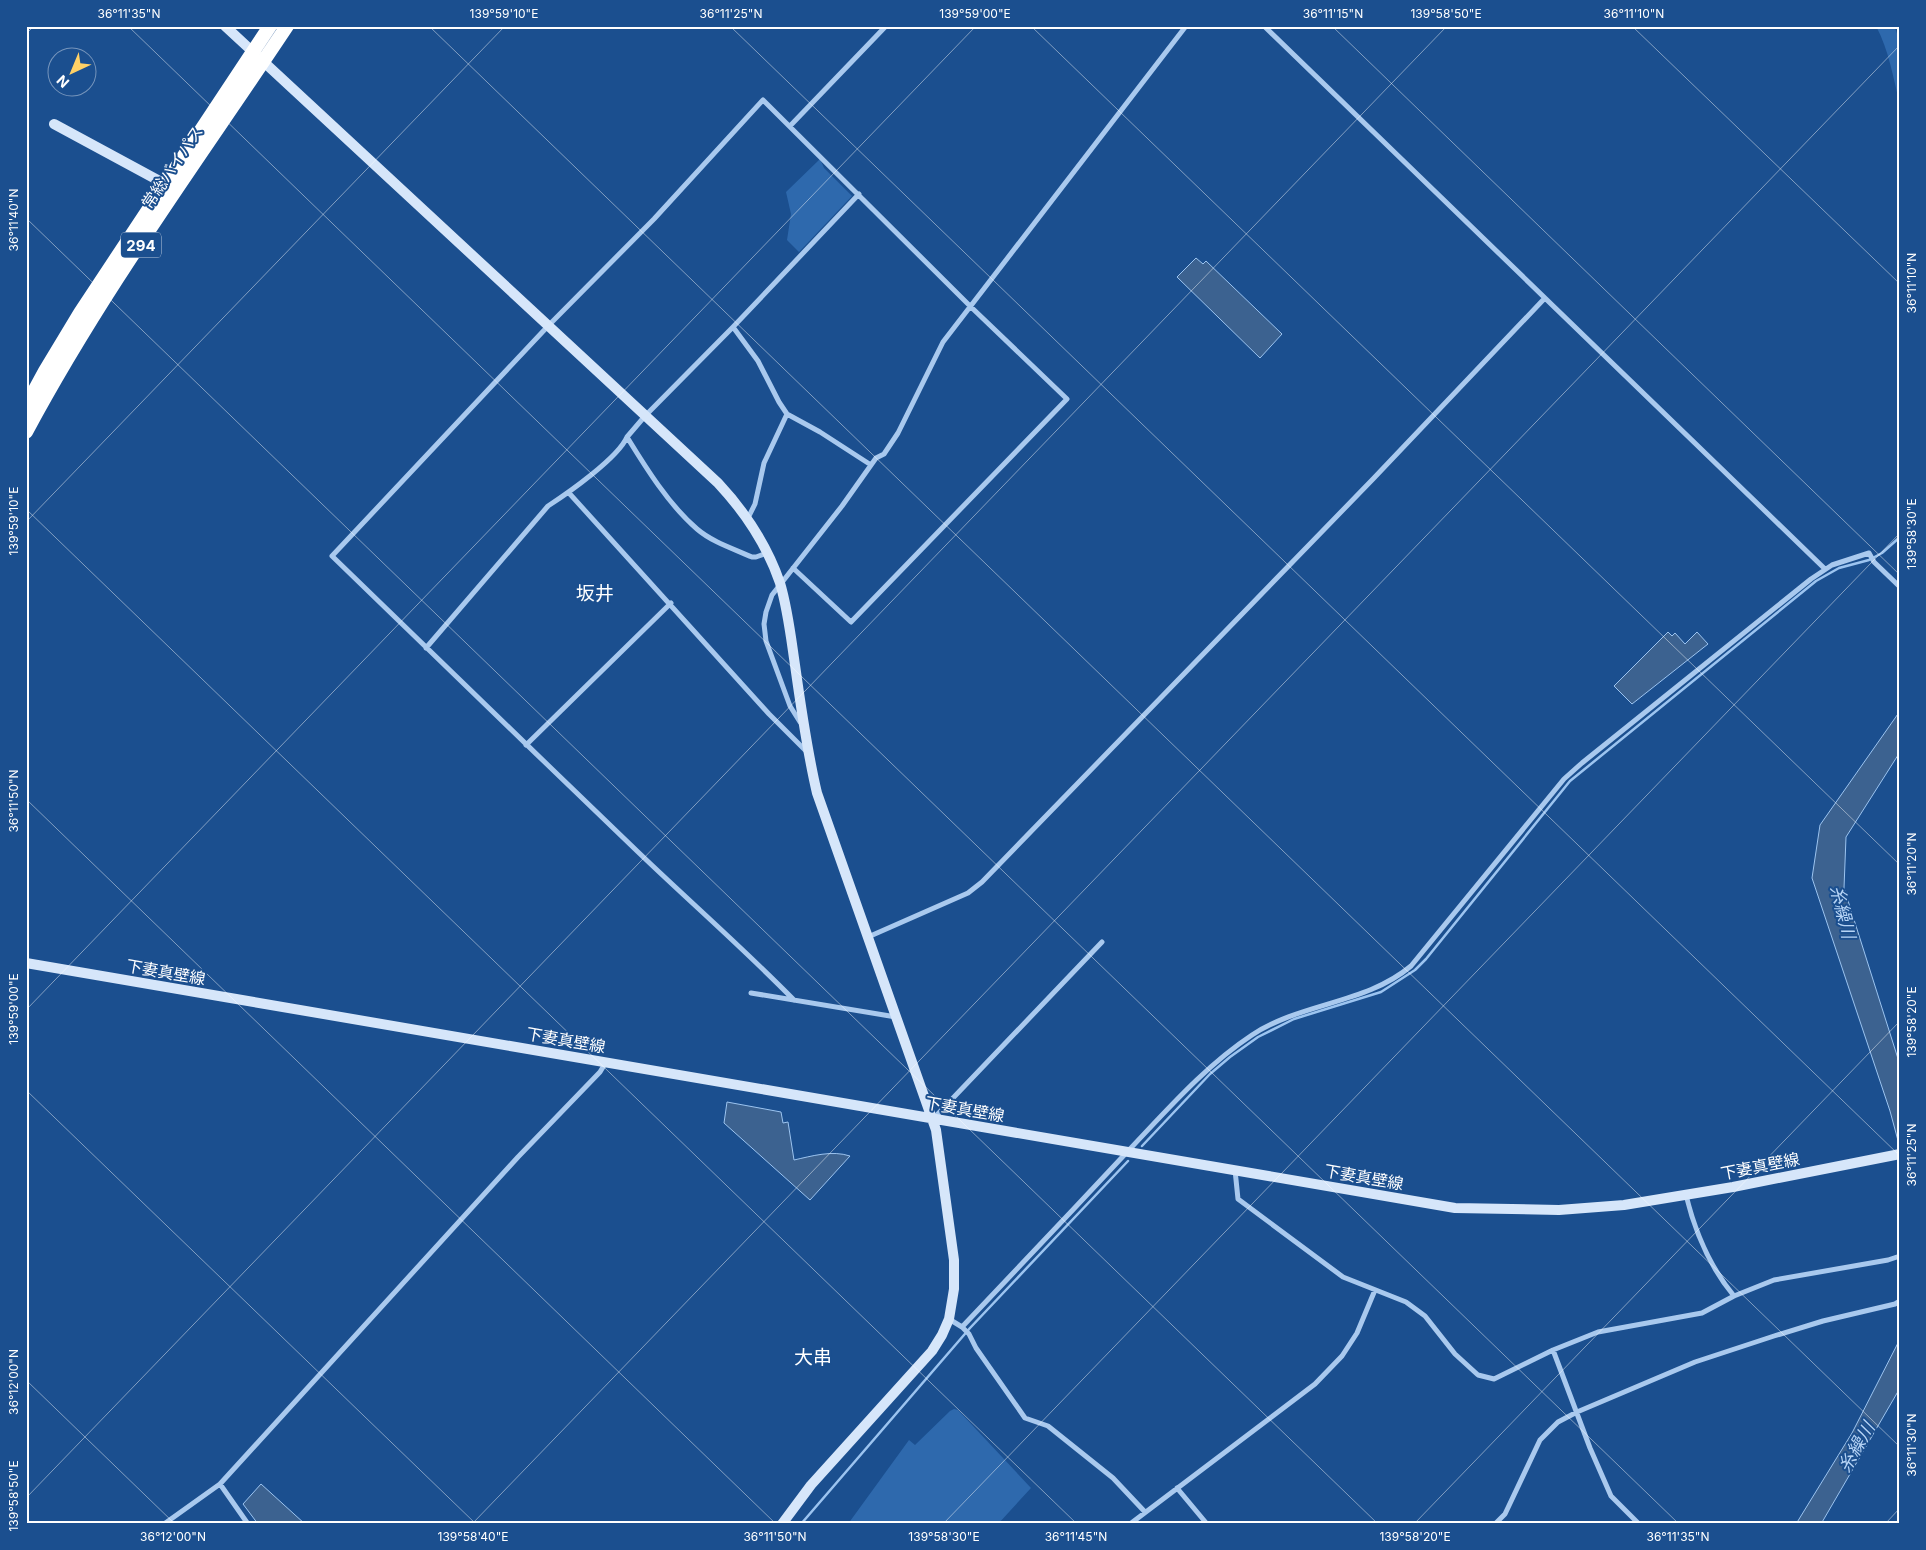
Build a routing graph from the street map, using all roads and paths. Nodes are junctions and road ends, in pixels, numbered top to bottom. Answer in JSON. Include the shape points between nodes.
{"nodes":[{"id":1,"x":225,"y":26,"type":"edge"},
{"id":2,"x":270,"y":26,"type":"edge"},
{"id":3,"x":287,"y":26,"type":"edge"},
{"id":4,"x":886,"y":26,"type":"edge"},
{"id":5,"x":1186,"y":26,"type":"edge"},
{"id":6,"x":1264,"y":26,"type":"edge"},
{"id":7,"x":252,"y":52,"type":"junction"},
{"id":8,"x":263,"y":62,"type":"junction"},
{"id":9,"x":54,"y":124,"type":"dead end"},
{"id":10,"x":790,"y":126,"type":"junction"},
{"id":11,"x":165,"y":184,"type":"junction"},
{"id":12,"x":858,"y":194,"type":"junction"},
{"id":13,"x":1544,"y":299,"type":"junction"},
{"id":14,"x":971,"y":307,"type":"junction"},
{"id":15,"x":549,"y":325,"type":"junction"},
{"id":16,"x":733,"y":327,"type":"junction"},
{"id":17,"x":26,"y":406,"type":"edge"},
{"id":18,"x":787,"y":414,"type":"junction"},
{"id":19,"x":645,"y":416,"type":"junction"},
{"id":20,"x":26,"y":432,"type":"edge"},
{"id":21,"x":627,"y":437,"type":"junction"},
{"id":22,"x":871,"y":465,"type":"junction"},
{"id":23,"x":569,"y":493,"type":"junction"},
{"id":24,"x":748,"y":519,"type":"junction"},
{"id":25,"x":767,"y":553,"type":"junction"},
{"id":26,"x":793,"y":568,"type":"junction"},
{"id":27,"x":1825,"y":569,"type":"junction"},
{"id":28,"x":780,"y":584,"type":"junction"},
{"id":29,"x":1900,"y":587,"type":"edge"},
{"id":30,"x":671,"y":603,"type":"junction"},
{"id":31,"x":426,"y":648,"type":"junction"},
{"id":32,"x":804,"y":726,"type":"junction"},
{"id":33,"x":526,"y":745,"type":"junction"},
{"id":34,"x":807,"y":752,"type":"junction"},
{"id":35,"x":868,"y":937,"type":"junction"},
{"id":36,"x":1102,"y":942,"type":"dead end"},
{"id":37,"x":26,"y":963,"type":"edge"},
{"id":38,"x":751,"y":993,"type":"dead end"},
{"id":39,"x":794,"y":1000,"type":"junction"},
{"id":40,"x":896,"y":1017,"type":"junction"},
{"id":41,"x":606,"y":1062,"type":"junction"},
{"id":42,"x":933,"y":1119,"type":"junction"},
{"id":43,"x":1127,"y":1152,"type":"junction"},
{"id":44,"x":1897,"y":1154,"type":"edge"},
{"id":45,"x":1235,"y":1170,"type":"junction"},
{"id":46,"x":1686,"y":1196,"type":"junction"},
{"id":47,"x":1900,"y":1256,"type":"edge"},
{"id":48,"x":1374,"y":1290,"type":"junction"},
{"id":49,"x":1734,"y":1296,"type":"junction"},
{"id":50,"x":1900,"y":1302,"type":"edge"},
{"id":51,"x":949,"y":1319,"type":"junction"},
{"id":52,"x":965,"y":1330,"type":"junction"},
{"id":53,"x":1553,"y":1350,"type":"junction"},
{"id":54,"x":1576,"y":1412,"type":"junction"},
{"id":55,"x":220,"y":1484,"type":"junction"},
{"id":56,"x":1177,"y":1488,"type":"junction"},
{"id":57,"x":1145,"y":1512,"type":"junction"},
{"id":58,"x":164,"y":1524,"type":"edge"},
{"id":59,"x":248,"y":1524,"type":"edge"},
{"id":60,"x":782,"y":1524,"type":"edge"},
{"id":61,"x":1130,"y":1524,"type":"edge"},
{"id":62,"x":1207,"y":1524,"type":"edge"},
{"id":63,"x":1495,"y":1524,"type":"edge"},
{"id":64,"x":1639,"y":1524,"type":"edge"}],
"edges":[{"from":1,"to":7,"type":"street"},
{"from":2,"to":7,"type":"highway","name":"常総バイパス","number":"294"},
{"from":3,"to":8,"type":"highway","name":"常総バイパス","number":"294"},
{"from":4,"to":10,"type":"street"},
{"from":5,"to":14,"type":"street"},
{"from":6,"to":13,"type":"street"},
{"from":7,"to":8,"type":"street"},
{"from":7,"to":11,"type":"highway","name":"常総バイパス","number":"294"},
{"from":8,"to":15,"type":"street"},
{"from":8,"to":20,"type":"highway","name":"常総バイパス","number":"294","via":[[91,320]]},
{"from":9,"to":11,"type":"street"},
{"from":10,"to":12,"type":"street"},
{"from":10,"to":15,"type":"street","via":[[763,100],[654,219]]},
{"from":11,"to":17,"type":"highway","name":"常総バイパス","number":"294","via":[[80,313]]},
{"from":12,"to":14,"type":"street"},
{"from":12,"to":16,"type":"street"},
{"from":13,"to":27,"type":"street"},
{"from":13,"to":35,"type":"street","via":[[982,882],[968,893]]},
{"from":14,"to":22,"type":"street","via":[[937,351],[898,433],[884,454]]},
{"from":14,"to":26,"type":"street","via":[[1067,399],[851,622]]},
{"from":15,"to":19,"type":"street"},
{"from":15,"to":31,"type":"street","via":[[332,556]]},
{"from":16,"to":18,"type":"street","via":[[758,361]]},
{"from":16,"to":19,"type":"street"},
{"from":18,"to":22,"type":"street"},
{"from":18,"to":24,"type":"street","via":[[764,463],[755,504]]},
{"from":19,"to":21,"type":"street"},
{"from":19,"to":24,"type":"street","via":[[718,483]]},
{"from":21,"to":23,"type":"street","via":[[623,446]]},
{"from":21,"to":25,"type":"street","via":[[649,473],[698,529],[752,557]]},
{"from":22,"to":26,"type":"street"},
{"from":23,"to":30,"type":"street"},
{"from":23,"to":31,"type":"street","via":[[548,506]]},
{"from":24,"to":25,"type":"street"},
{"from":25,"to":28,"type":"street"},
{"from":26,"to":28,"type":"street"},
{"from":27,"to":29,"type":"street","via":[[1869,553]]},
{"from":27,"to":43,"type":"street","via":[[1564,780],[1421,956],[1406,970],[1371,990],[1290,1015],[1253,1034],[1209,1068]]},
{"from":28,"to":32,"type":"street"},
{"from":28,"to":32,"type":"street","via":[[766,612],[766,641],[790,706]]},
{"from":30,"to":33,"type":"street"},
{"from":30,"to":34,"type":"street"},
{"from":31,"to":33,"type":"street"},
{"from":32,"to":34,"type":"street"},
{"from":33,"to":39,"type":"street"},
{"from":34,"to":35,"type":"street","via":[[817,793]]},
{"from":35,"to":40,"type":"street"},
{"from":36,"to":42,"type":"street"},
{"from":37,"to":41,"type":"street","name":"下妻真壁線"},
{"from":38,"to":39,"type":"street"},
{"from":39,"to":40,"type":"street"},
{"from":40,"to":42,"type":"street"},
{"from":41,"to":42,"type":"street","name":"下妻真壁線"},
{"from":41,"to":55,"type":"street"},
{"from":42,"to":43,"type":"street","name":"下妻真壁線"},
{"from":42,"to":51,"type":"street","via":[[954,1260],[954,1299]]},
{"from":43,"to":45,"type":"street","name":"下妻真壁線"},
{"from":43,"to":52,"type":"street"},
{"from":44,"to":46,"type":"street","name":"下妻真壁線"},
{"from":45,"to":46,"type":"street","name":"下妻真壁線","via":[[1455,1208],[1559,1210]]},
{"from":45,"to":48,"type":"street","via":[[1238,1198],[1343,1276]]},
{"from":46,"to":49,"type":"street","via":[[1693,1223],[1710,1261]]},
{"from":47,"to":49,"type":"street","via":[[1774,1280]]},
{"from":48,"to":53,"type":"street","via":[[1406,1302],[1425,1316],[1455,1354],[1478,1375],[1494,1379]]},
{"from":48,"to":56,"type":"street","via":[[1357,1333],[1342,1356],[1315,1384]]},
{"from":49,"to":53,"type":"street","via":[[1702,1314],[1598,1332]]},
{"from":50,"to":54,"type":"street","via":[[1712,1356]]},
{"from":51,"to":52,"type":"street"},
{"from":51,"to":60,"type":"street","via":[[932,1351],[811,1485]]},
{"from":52,"to":57,"type":"street","via":[[1025,1418],[1048,1426],[1113,1478]]},
{"from":53,"to":54,"type":"street"},
{"from":54,"to":63,"type":"street","via":[[1558,1422],[1540,1440],[1504,1514]]},
{"from":54,"to":64,"type":"street","via":[[1611,1496]]},
{"from":55,"to":58,"type":"street"},
{"from":55,"to":59,"type":"street"},
{"from":56,"to":57,"type":"street"},
{"from":56,"to":62,"type":"street"},
{"from":57,"to":61,"type":"street"}]}
